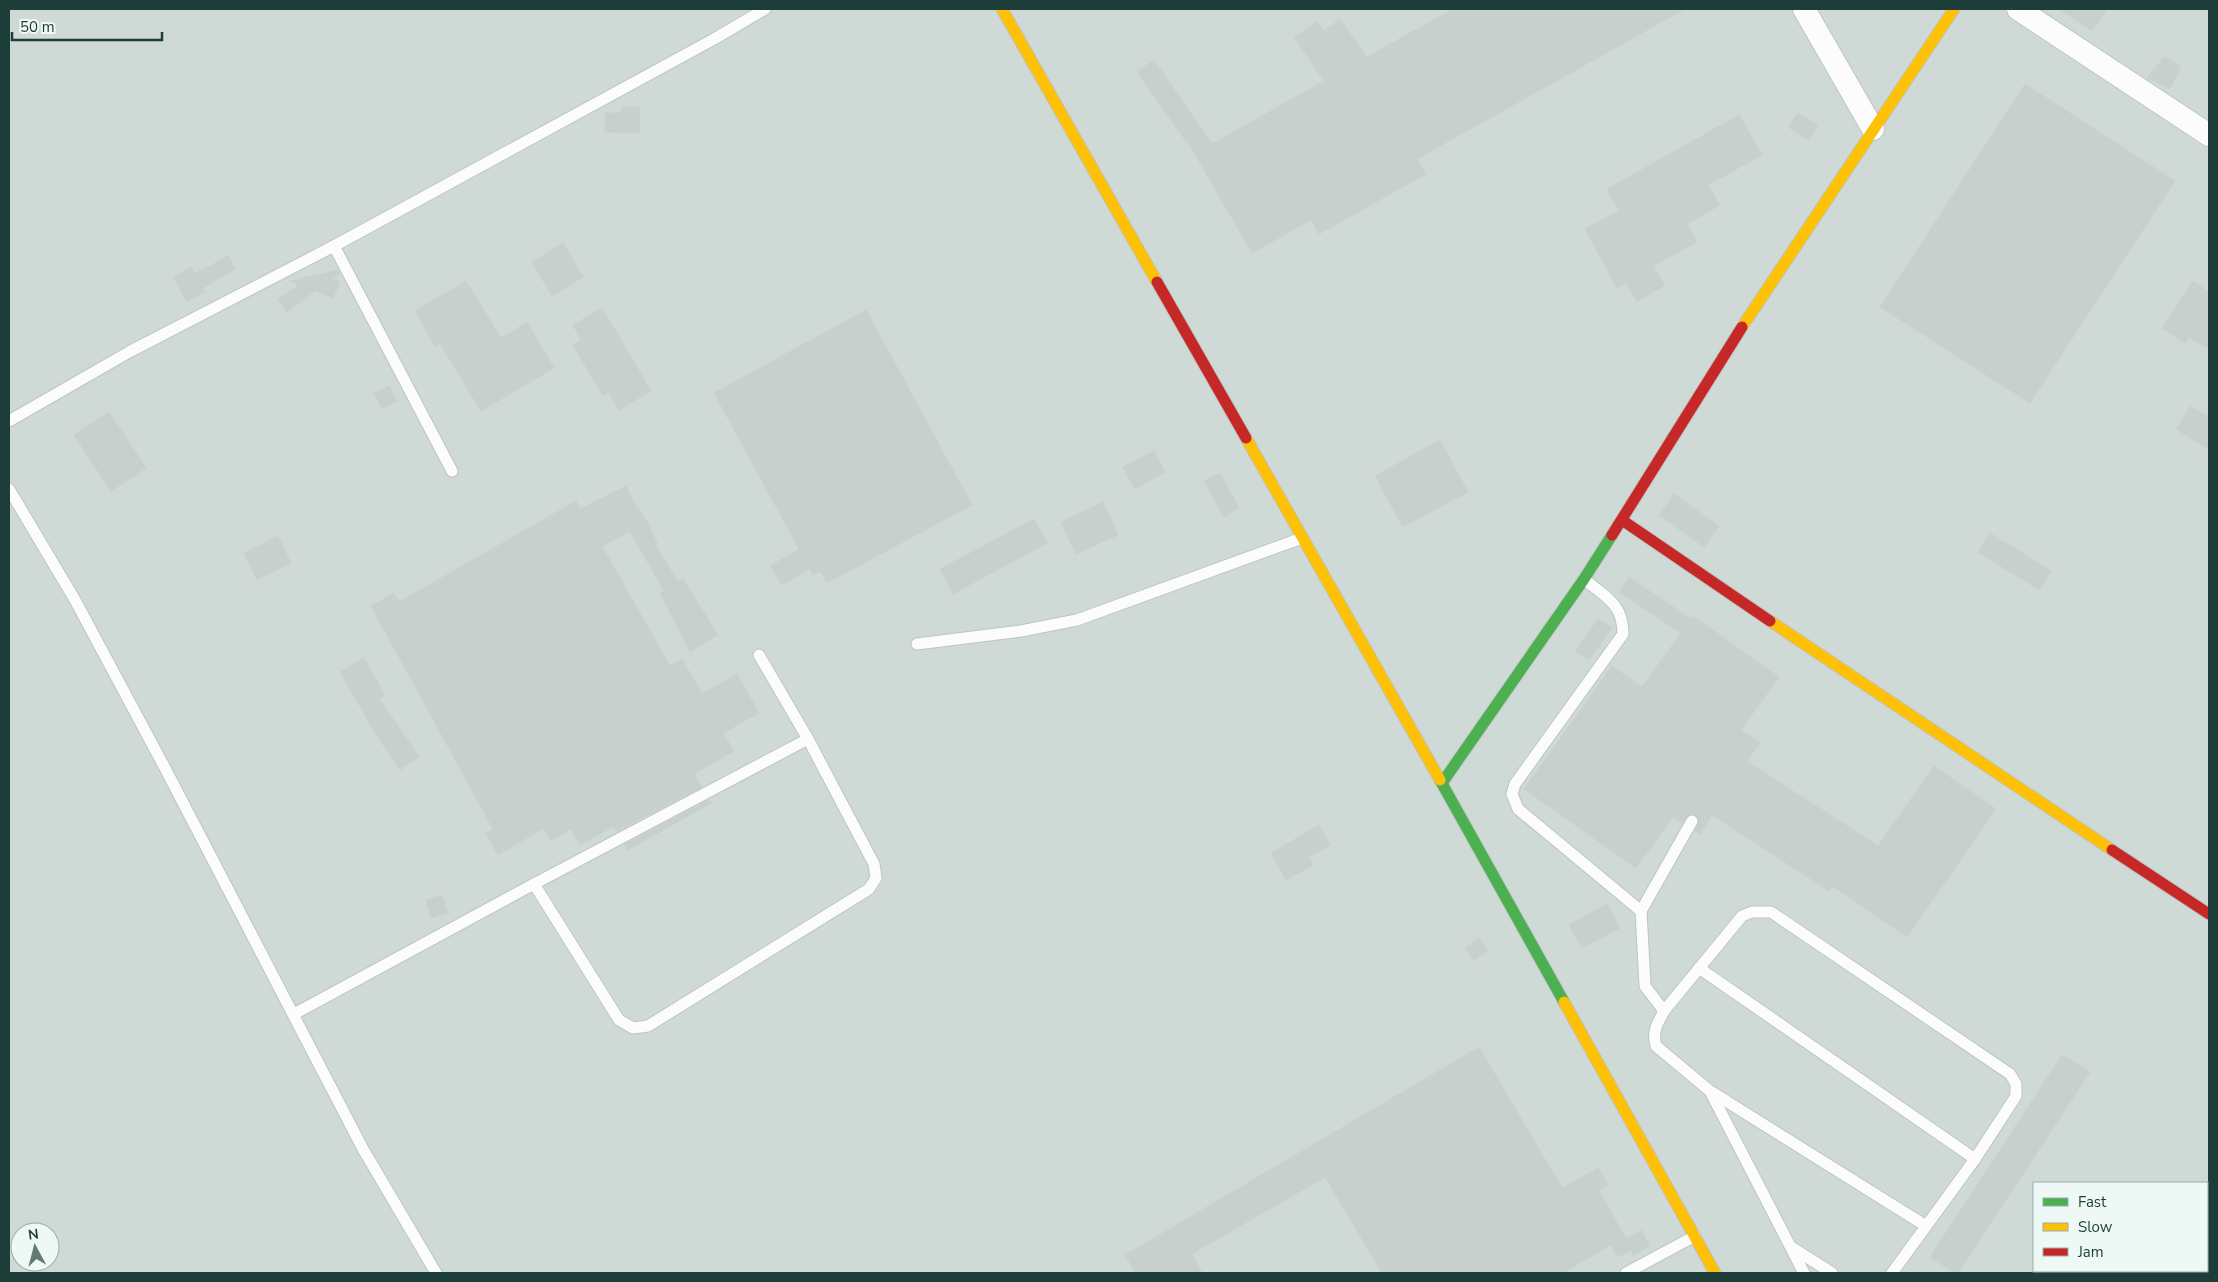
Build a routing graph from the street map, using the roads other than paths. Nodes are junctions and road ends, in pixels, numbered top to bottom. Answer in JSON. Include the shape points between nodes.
{"nodes":[{"id":1,"x":765,"y":9,"type":"edge"},
{"id":2,"x":1002,"y":9,"type":"edge"},
{"id":3,"x":1804,"y":9,"type":"edge"},
{"id":4,"x":1954,"y":9,"type":"edge"},
{"id":5,"x":2018,"y":9,"type":"edge"},
{"id":6,"x":1873,"y":129,"type":"junction"},
{"id":7,"x":2209,"y":135,"type":"edge"},
{"id":8,"x":334,"y":246,"type":"junction"},
{"id":9,"x":9,"y":421,"type":"edge"},
{"id":10,"x":452,"y":471,"type":"dead end"},
{"id":11,"x":9,"y":489,"type":"edge"},
{"id":12,"x":1622,"y":520,"type":"junction"},
{"id":13,"x":1302,"y":538,"type":"junction"},
{"id":14,"x":1584,"y":578,"type":"junction"},
{"id":15,"x":917,"y":644,"type":"dead end"},
{"id":16,"x":759,"y":655,"type":"dead end"},
{"id":17,"x":808,"y":739,"type":"junction"},
{"id":18,"x":1442,"y":783,"type":"junction"},
{"id":19,"x":1692,"y":821,"type":"dead end"},
{"id":20,"x":534,"y":884,"type":"junction"},
{"id":21,"x":1641,"y":911,"type":"junction"},
{"id":22,"x":2209,"y":914,"type":"edge"},
{"id":23,"x":1699,"y":968,"type":"junction"},
{"id":24,"x":1664,"y":1011,"type":"junction"},
{"id":25,"x":294,"y":1014,"type":"junction"},
{"id":26,"x":1710,"y":1091,"type":"junction"},
{"id":27,"x":1975,"y":1159,"type":"junction"},
{"id":28,"x":1926,"y":1226,"type":"junction"},
{"id":29,"x":1695,"y":1236,"type":"junction"},
{"id":30,"x":1791,"y":1247,"type":"junction"},
{"id":31,"x":436,"y":1273,"type":"edge"},
{"id":32,"x":1626,"y":1273,"type":"edge"},
{"id":33,"x":1715,"y":1273,"type":"edge"},
{"id":34,"x":1804,"y":1273,"type":"edge"},
{"id":35,"x":1832,"y":1273,"type":"edge"},
{"id":36,"x":1892,"y":1273,"type":"edge"}],
"edges":[{"from":1,"to":8,"type":"lane"},
{"from":2,"to":13,"type":"street"},
{"from":3,"to":6,"type":"street"},
{"from":4,"to":6,"type":"street"},
{"from":5,"to":7,"type":"street"},
{"from":6,"to":12,"type":"street","via":[[1740,330]]},
{"from":8,"to":9,"type":"lane","via":[[129,352]]},
{"from":8,"to":10,"type":"lane"},
{"from":11,"to":25,"type":"lane","via":[[76,600]]},
{"from":12,"to":14,"type":"street"},
{"from":12,"to":22,"type":"street","via":[[1878,695]]},
{"from":13,"to":15,"type":"lane","via":[[1077,620],[1021,631]]},
{"from":13,"to":18,"type":"street"},
{"from":14,"to":18,"type":"street"},
{"from":14,"to":21,"type":"lane","via":[[1619,608],[1623,634],[1515,784],[1512,794],[1518,809]]},
{"from":16,"to":17,"type":"lane"},
{"from":17,"to":20,"type":"lane"},
{"from":17,"to":20,"type":"lane","via":[[874,864],[876,878],[869,889],[648,1026],[632,1028],[619,1020]]},
{"from":18,"to":29,"type":"street"},
{"from":19,"to":21,"type":"lane"},
{"from":20,"to":25,"type":"lane"},
{"from":21,"to":24,"type":"lane","via":[[1646,986]]},
{"from":23,"to":24,"type":"lane"},
{"from":23,"to":27,"type":"lane"},
{"from":23,"to":27,"type":"lane","via":[[1742,916],[1752,912],[1771,912],[2010,1074],[2016,1084],[2016,1096]]},
{"from":24,"to":26,"type":"lane","via":[[1655,1027],[1656,1046]]},
{"from":25,"to":31,"type":"lane","via":[[363,1148]]},
{"from":26,"to":28,"type":"lane"},
{"from":26,"to":30,"type":"lane"},
{"from":27,"to":28,"type":"lane"},
{"from":28,"to":36,"type":"lane"},
{"from":29,"to":32,"type":"lane"},
{"from":29,"to":33,"type":"street"},
{"from":30,"to":34,"type":"lane"},
{"from":30,"to":35,"type":"lane"}]}
